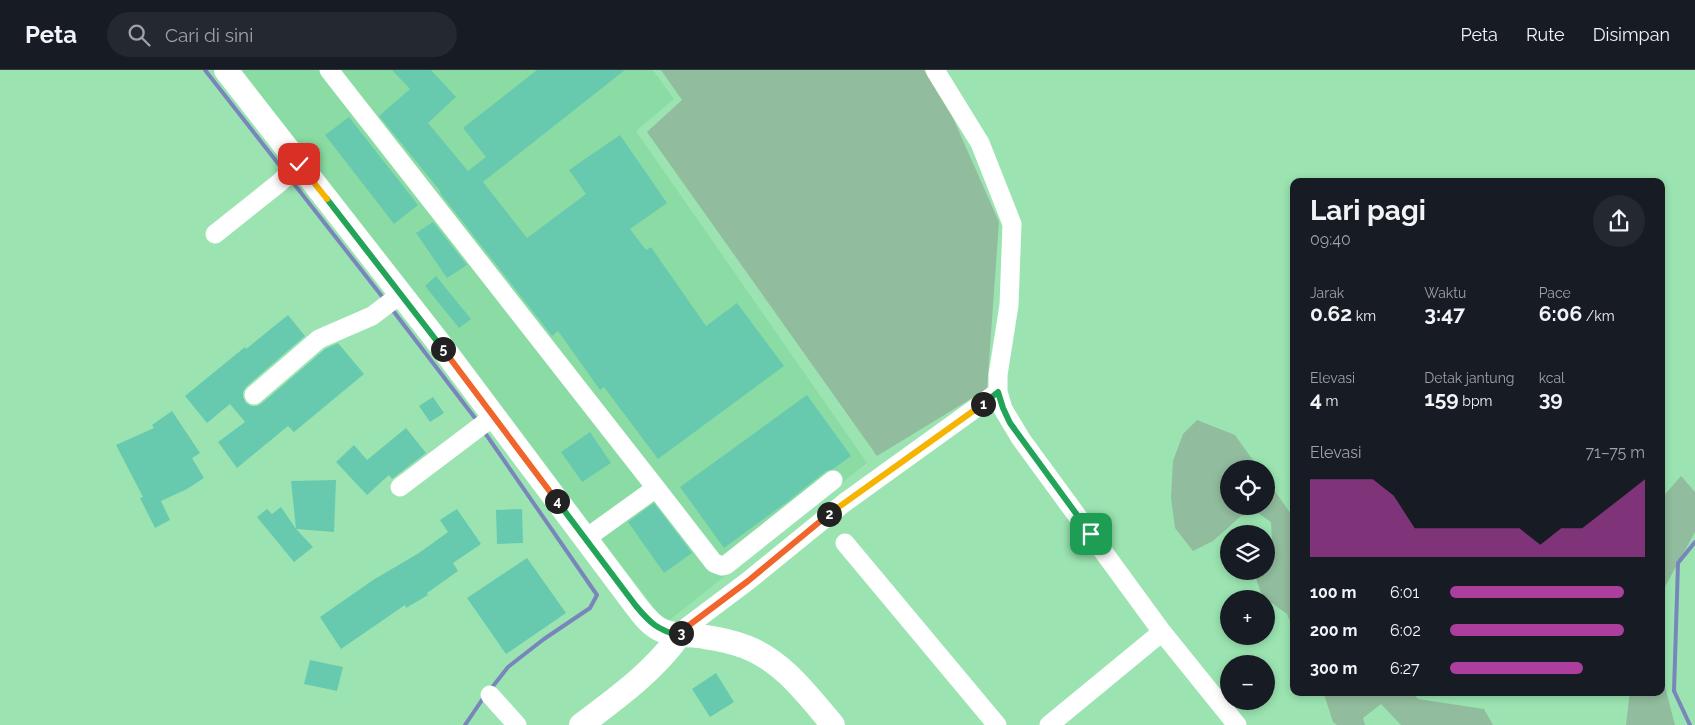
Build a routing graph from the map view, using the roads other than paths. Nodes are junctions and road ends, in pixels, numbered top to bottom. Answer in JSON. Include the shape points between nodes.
{"nodes":[{"id":1,"x":226,"y":70,"type":"edge"},
{"id":2,"x":329,"y":70,"type":"edge"},
{"id":3,"x":935,"y":70,"type":"edge"},
{"id":4,"x":289,"y":173,"type":"junction"},
{"id":5,"x":215,"y":234,"type":"dead end"},
{"id":6,"x":396,"y":299,"type":"junction"},
{"id":7,"x":998,"y":392,"type":"junction"},
{"id":8,"x":254,"y":395,"type":"dead end"},
{"id":9,"x":494,"y":416,"type":"junction"},
{"id":10,"x":833,"y":480,"type":"dead end"},
{"id":11,"x":400,"y":488,"type":"dead end"},
{"id":12,"x":656,"y":488,"type":"junction"},
{"id":13,"x":585,"y":539,"type":"junction"},
{"id":14,"x":846,"y":543,"type":"dead end"},
{"id":15,"x":1162,"y":632,"type":"junction"},
{"id":16,"x":679,"y":636,"type":"junction"},
{"id":17,"x":490,"y":695,"type":"dead end"},
{"id":18,"x":517,"y":725,"type":"edge"},
{"id":19,"x":581,"y":725,"type":"edge"},
{"id":20,"x":833,"y":725,"type":"edge"},
{"id":21,"x":996,"y":725,"type":"edge"},
{"id":22,"x":1049,"y":725,"type":"edge"},
{"id":23,"x":1236,"y":725,"type":"edge"}],
"edges":[{"from":1,"to":4,"type":"main road"},
{"from":2,"to":12,"type":"street"},
{"from":3,"to":7,"type":"street","via":[[980,143],[1012,224],[1009,304]]},
{"from":4,"to":5,"type":"street"},
{"from":4,"to":6,"type":"main road"},
{"from":6,"to":8,"type":"street","via":[[372,316],[318,339]]},
{"from":6,"to":9,"type":"main road"},
{"from":7,"to":15,"type":"street","via":[[1010,423]]},
{"from":7,"to":16,"type":"street","via":[[844,503]]},
{"from":9,"to":11,"type":"street"},
{"from":9,"to":13,"type":"main road"},
{"from":10,"to":12,"type":"street","via":[[722,566],[714,564]]},
{"from":12,"to":13,"type":"street"},
{"from":13,"to":16,"type":"main road","via":[[650,622]]},
{"from":14,"to":21,"type":"street"},
{"from":15,"to":22,"type":"street"},
{"from":15,"to":23,"type":"street"},
{"from":16,"to":19,"type":"main road","via":[[665,655],[631,687]]},
{"from":16,"to":20,"type":"main road","via":[[704,636],[761,654],[786,673]]},
{"from":17,"to":18,"type":"street"}]}
